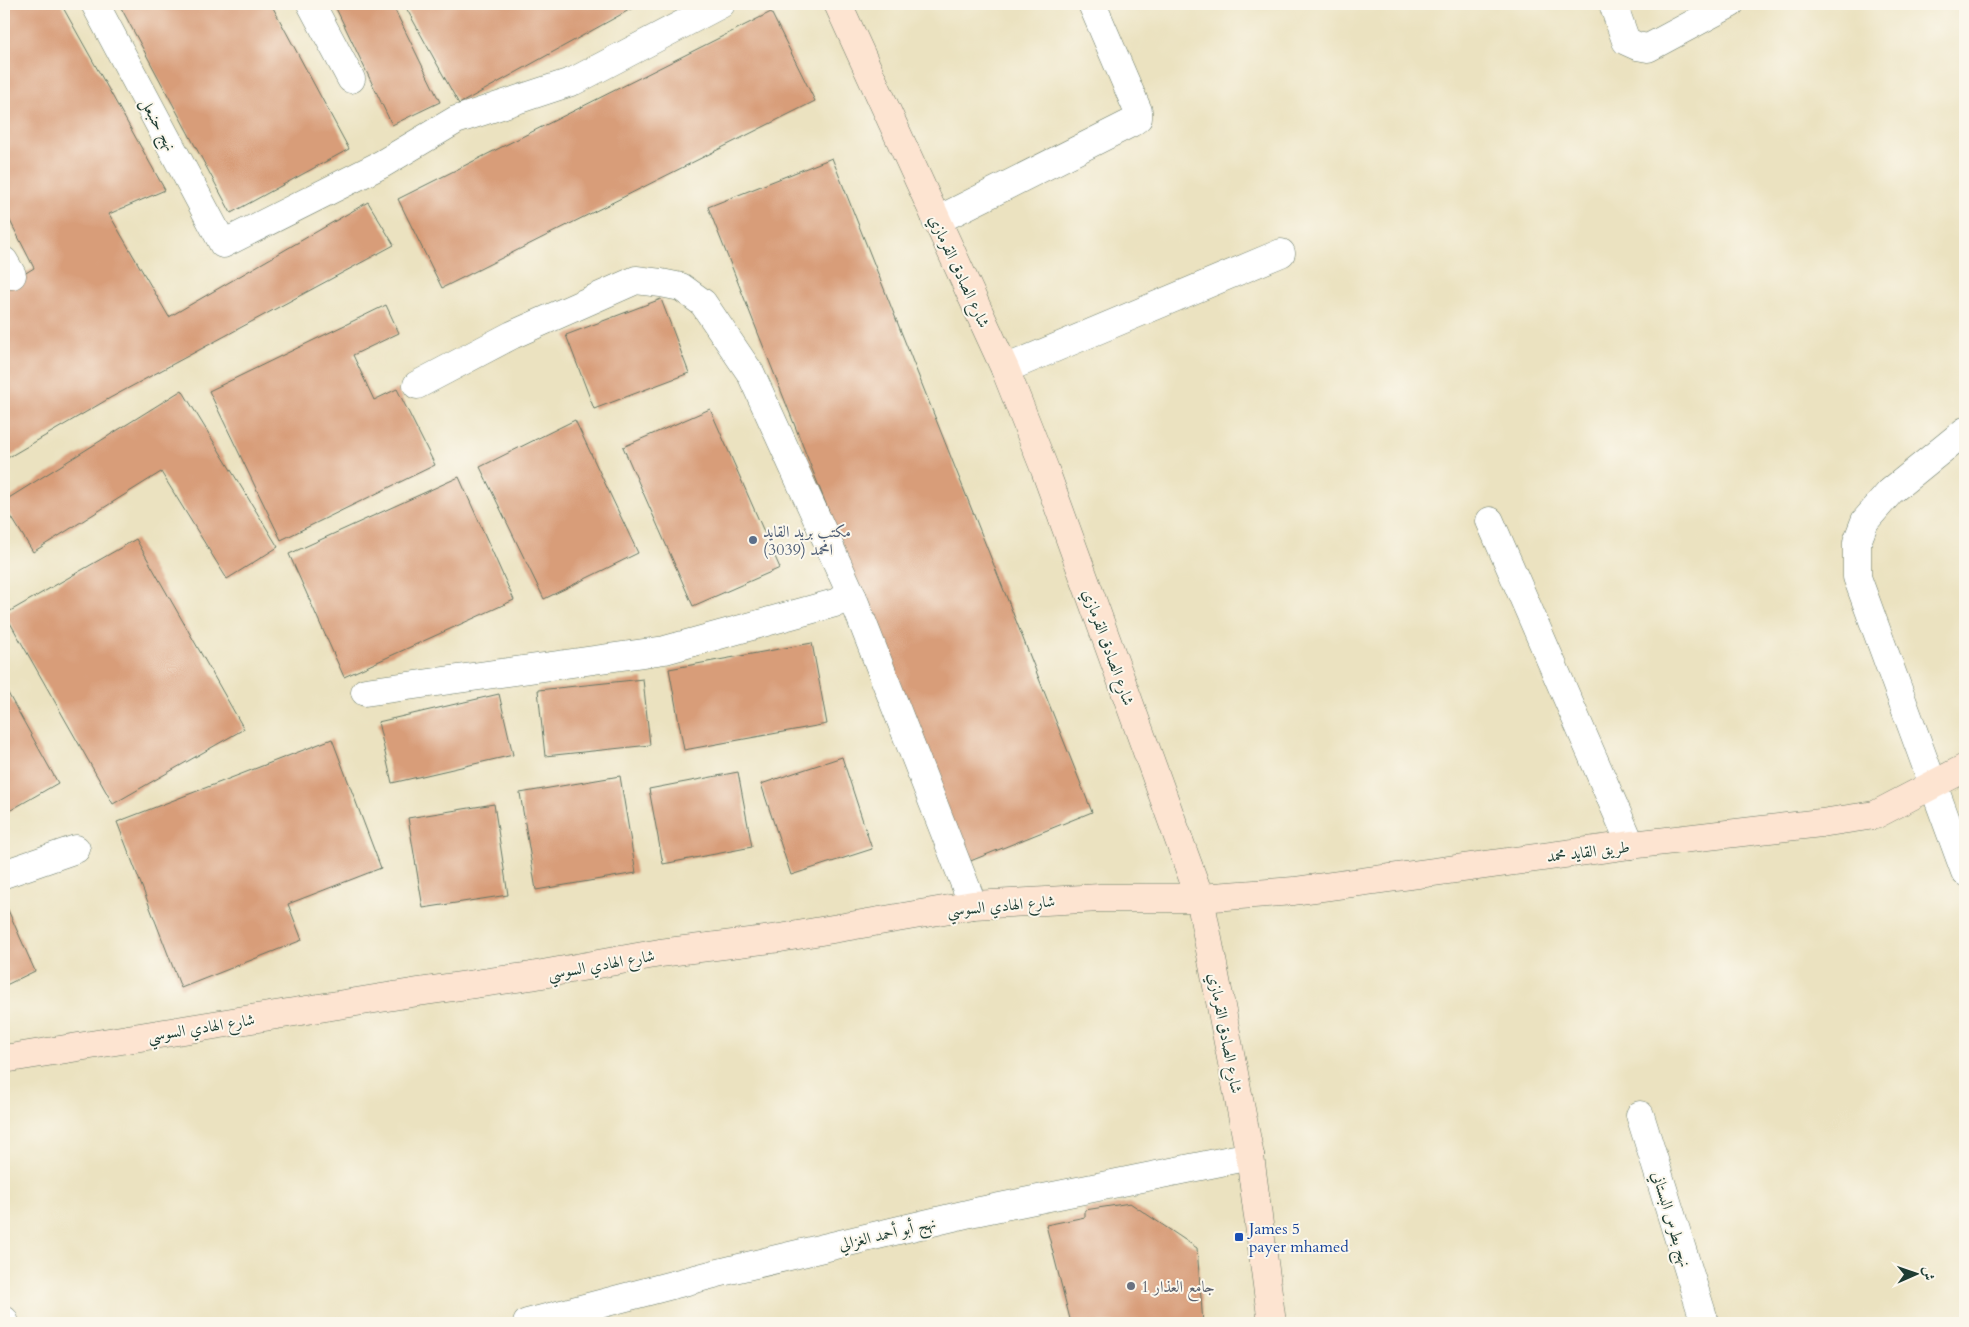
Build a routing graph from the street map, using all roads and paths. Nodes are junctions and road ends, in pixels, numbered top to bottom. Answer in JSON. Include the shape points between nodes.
{"nodes":[{"id":1,"x":95,"y":4,"type":"edge"},
{"id":2,"x":311,"y":4,"type":"edge"},
{"id":3,"x":721,"y":4,"type":"edge"},
{"id":4,"x":838,"y":4,"type":"edge"},
{"id":5,"x":1092,"y":4,"type":"edge"},
{"id":6,"x":1613,"y":4,"type":"edge"},
{"id":7,"x":1730,"y":4,"type":"edge"},
{"id":8,"x":352,"y":79,"type":"dead end"},
{"id":9,"x":936,"y":221,"type":"junction"},
{"id":10,"x":1281,"y":253,"type":"dead end"},
{"id":11,"x":1005,"y":369,"type":"junction"},
{"id":12,"x":417,"y":385,"type":"dead end"},
{"id":13,"x":1965,"y":431,"type":"edge"},
{"id":14,"x":1490,"y":521,"type":"dead end"},
{"id":15,"x":853,"y":598,"type":"junction"},
{"id":16,"x":365,"y":692,"type":"dead end"},
{"id":17,"x":1965,"y":768,"type":"edge"},
{"id":18,"x":1932,"y":784,"type":"junction"},
{"id":19,"x":1631,"y":845,"type":"junction"},
{"id":20,"x":76,"y":849,"type":"dead end"},
{"id":21,"x":1965,"y":872,"type":"edge"},
{"id":22,"x":4,"y":874,"type":"edge"},
{"id":23,"x":1200,"y":898,"type":"junction"},
{"id":24,"x":973,"y":906,"type":"junction"},
{"id":25,"x":4,"y":1059,"type":"edge"},
{"id":26,"x":1640,"y":1115,"type":"dead end"},
{"id":27,"x":1250,"y":1156,"type":"junction"},
{"id":28,"x":4,"y":1320,"type":"edge"},
{"id":29,"x":5,"y":1323,"type":"edge"},
{"id":30,"x":527,"y":1323,"type":"edge"},
{"id":31,"x":1272,"y":1323,"type":"edge"},
{"id":32,"x":1705,"y":1323,"type":"edge"}],
"edges":[{"from":1,"to":3,"type":"street","name":"نهج حنبعل","via":[[223,244],[382,164],[456,120],[574,81]]},
{"from":2,"to":8,"type":"street"},
{"from":4,"to":9,"type":"main road","name":"شارع الصادق القرمازي"},
{"from":5,"to":9,"type":"street","via":[[1138,111],[1138,118]]},
{"from":6,"to":7,"type":"street","via":[[1626,41],[1648,48]]},
{"from":9,"to":11,"type":"main road","name":"شارع الصادق القرمازي"},
{"from":10,"to":11,"type":"street"},
{"from":11,"to":23,"type":"main road","name":"شارع الصادق القرمازي"},
{"from":12,"to":15,"type":"street","via":[[512,335],[636,280],[681,287],[703,303],[751,374]]},
{"from":13,"to":18,"type":"street","via":[[1890,492],[1865,521],[1858,542],[1858,577]]},
{"from":14,"to":19,"type":"street"},
{"from":15,"to":16,"type":"street","via":[[666,650]]},
{"from":15,"to":24,"type":"street"},
{"from":17,"to":18,"type":"main road","name":"طريق القايد محمد"},
{"from":18,"to":19,"type":"main road","name":"طريق القايد محمد","via":[[1875,814]]},
{"from":18,"to":21,"type":"street"},
{"from":19,"to":23,"type":"main road","name":"طريق القايد محمد","via":[[1294,891]]},
{"from":20,"to":22,"type":"street"},
{"from":23,"to":24,"type":"main road","name":"شارع الهادي السوسي","via":[[1100,898]]},
{"from":23,"to":27,"type":"main road","name":"شارع الصادق القرمازي"},
{"from":24,"to":25,"type":"main road","name":"شارع الهادي السوسي"},
{"from":26,"to":32,"type":"street","name":"نهج بطرس البستاني"},
{"from":27,"to":30,"type":"street","name":"نهج أبو أحمد الغزالي","via":[[975,1212],[718,1273]]},
{"from":27,"to":31,"type":"main road","name":"شارع الصادق القرمازي"},
{"from":28,"to":29,"type":"street"}]}
